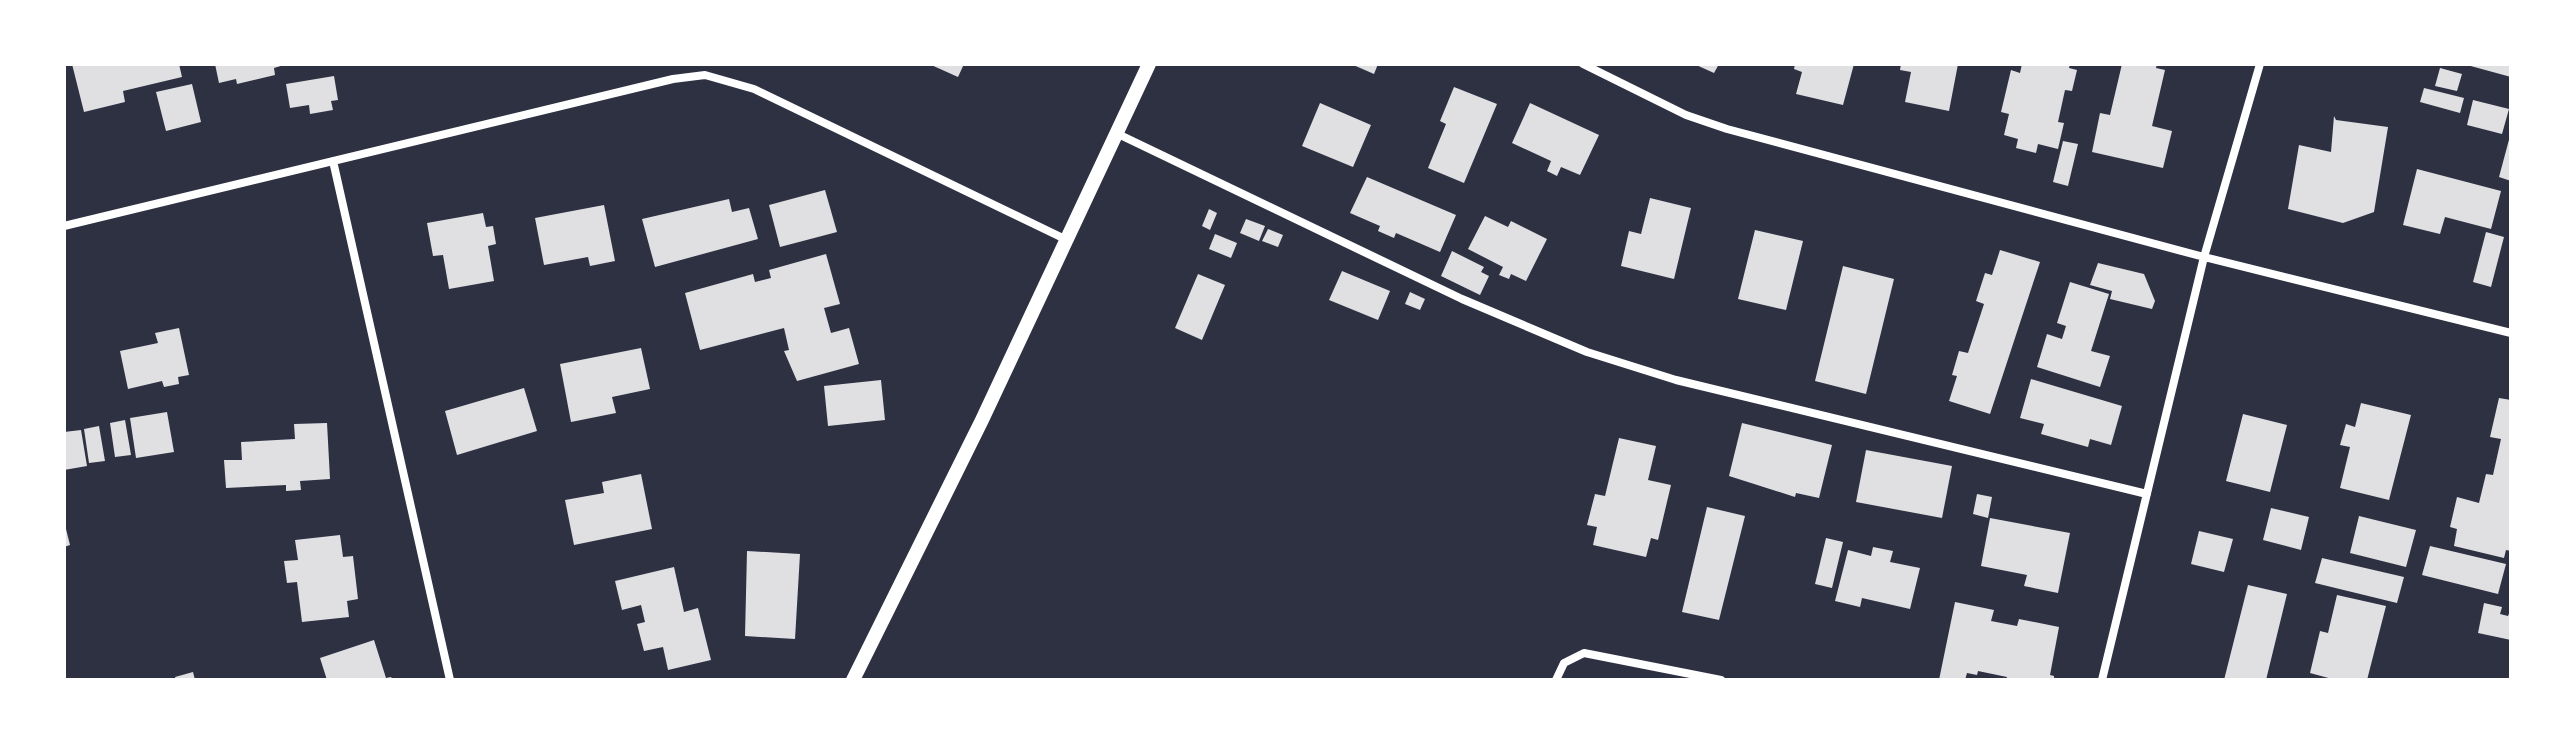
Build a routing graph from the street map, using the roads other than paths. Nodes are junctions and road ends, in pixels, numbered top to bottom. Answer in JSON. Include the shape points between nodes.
{"nodes":[{"id":1,"x":1149,"y":64,"type":"edge"},
{"id":2,"x":1583,"y":64,"type":"edge"},
{"id":3,"x":2260,"y":64,"type":"edge"},
{"id":4,"x":1118,"y":134,"type":"junction"},
{"id":5,"x":333,"y":161,"type":"junction"},
{"id":6,"x":64,"y":226,"type":"edge"},
{"id":7,"x":1067,"y":240,"type":"junction"},
{"id":8,"x":2204,"y":257,"type":"junction"},
{"id":9,"x":2511,"y":333,"type":"edge"},
{"id":10,"x":2147,"y":494,"type":"junction"},
{"id":11,"x":450,"y":680,"type":"edge"},
{"id":12,"x":853,"y":680,"type":"edge"},
{"id":13,"x":1556,"y":680,"type":"edge"},
{"id":14,"x":1721,"y":680,"type":"edge"},
{"id":15,"x":2102,"y":680,"type":"edge"}],
"edges":[{"from":1,"to":4,"type":"street"},
{"from":2,"to":8,"type":"street","via":[[1686,115],[1727,129]]},
{"from":3,"to":8,"type":"street"},
{"from":4,"to":7,"type":"street"},
{"from":4,"to":10,"type":"street","via":[[1462,299],[1587,352],[1676,380]]},
{"from":5,"to":6,"type":"street"},
{"from":5,"to":7,"type":"street","via":[[705,75],[754,89]]},
{"from":5,"to":11,"type":"street"},
{"from":7,"to":12,"type":"street"},
{"from":8,"to":9,"type":"street"},
{"from":8,"to":10,"type":"street"},
{"from":10,"to":15,"type":"street"},
{"from":13,"to":14,"type":"street","via":[[1564,663],[1584,653]]}]}
